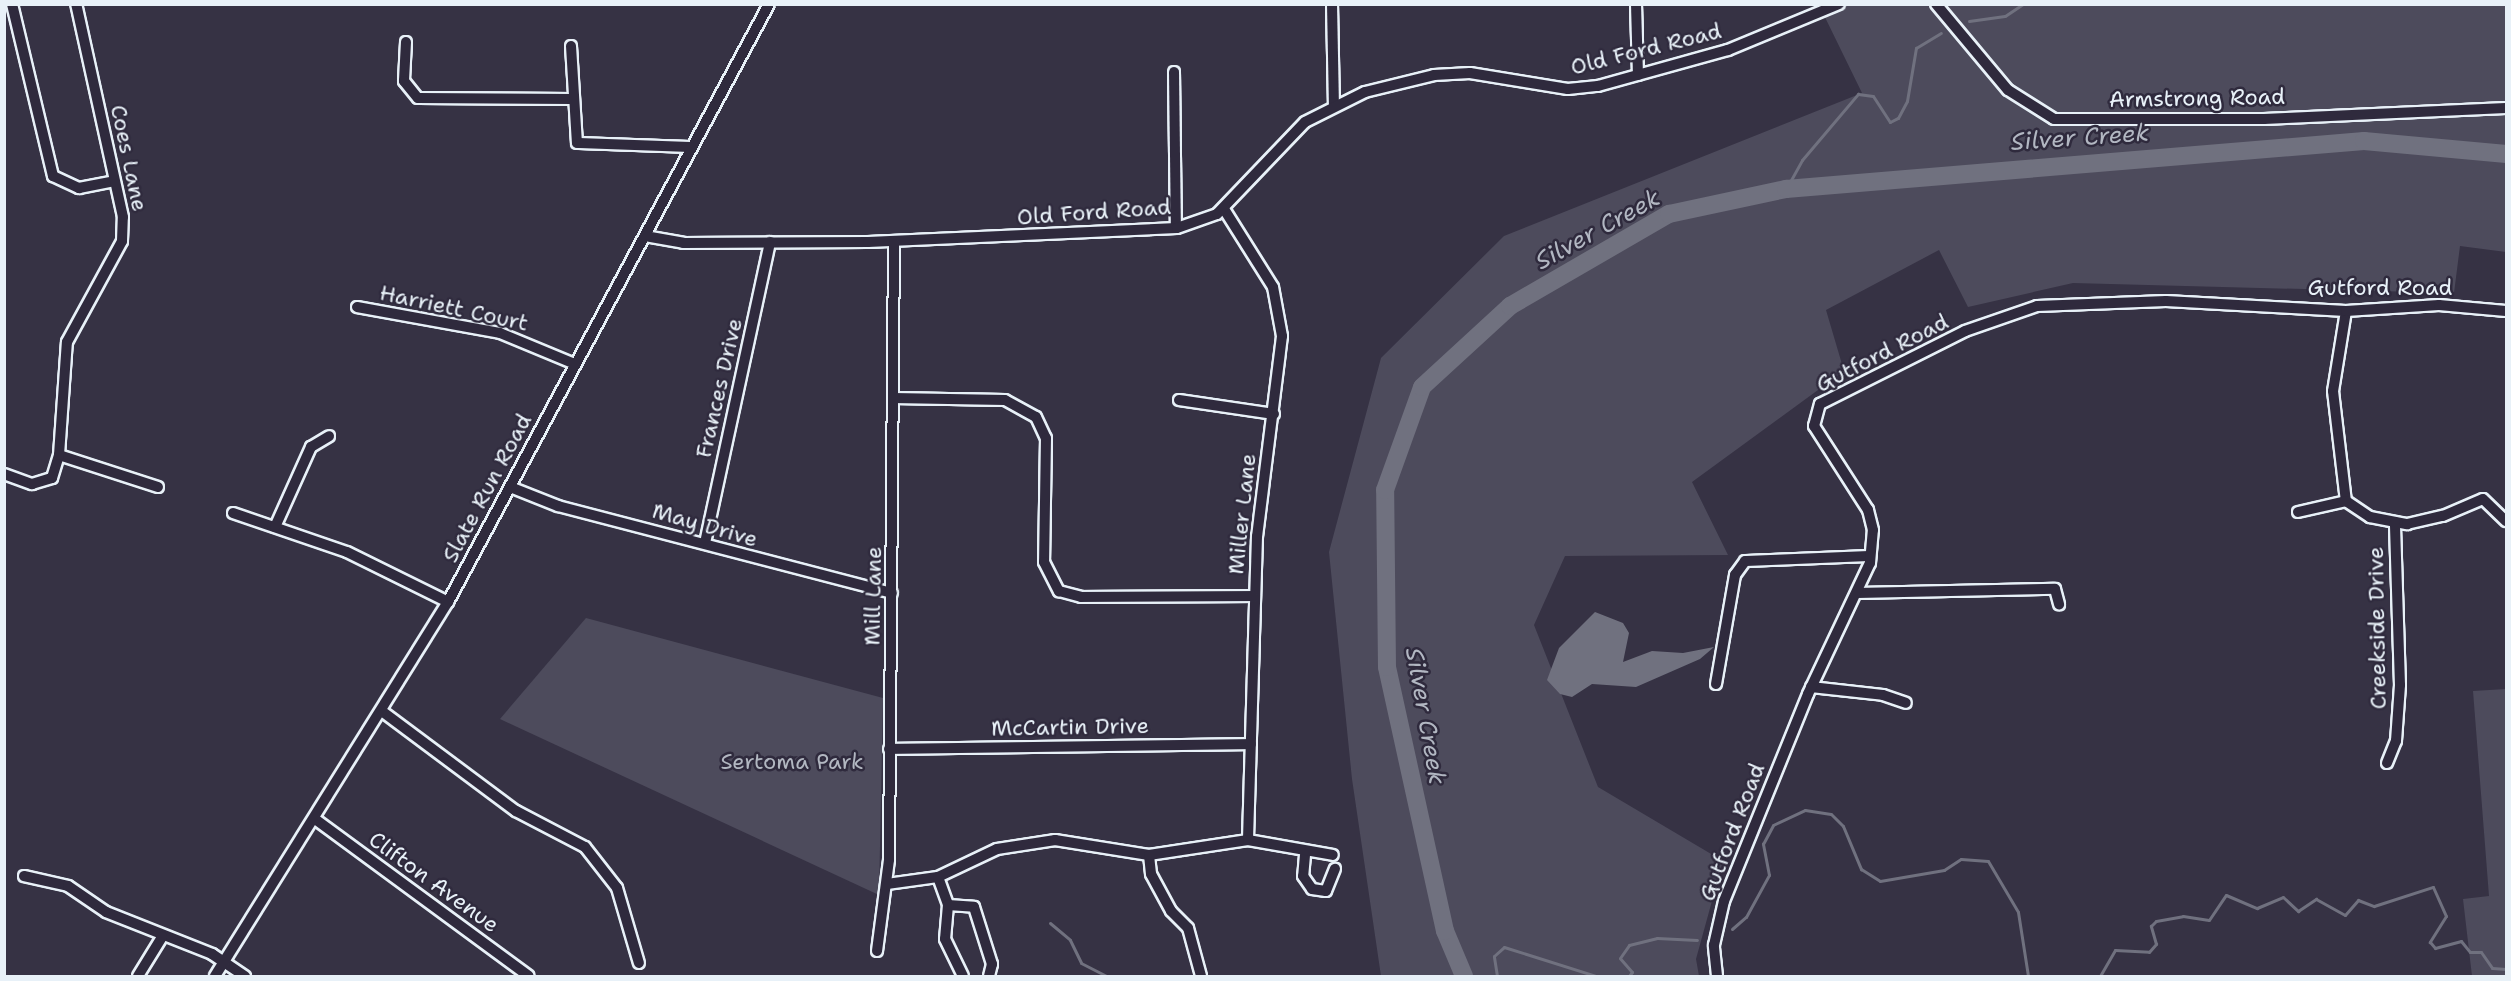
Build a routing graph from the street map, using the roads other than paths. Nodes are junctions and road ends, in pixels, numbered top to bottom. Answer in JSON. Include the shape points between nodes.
{"nodes":[{"id":1,"x":12,"y":4,"type":"edge"},
{"id":2,"x":76,"y":4,"type":"edge"},
{"id":3,"x":769,"y":4,"type":"edge"},
{"id":4,"x":1332,"y":4,"type":"edge"},
{"id":5,"x":1636,"y":4,"type":"edge"},
{"id":6,"x":1839,"y":4,"type":"edge"},
{"id":7,"x":1936,"y":4,"type":"edge"},
{"id":8,"x":406,"y":42,"type":"dead end"},
{"id":9,"x":571,"y":46,"type":"dead end"},
{"id":10,"x":1174,"y":72,"type":"dead end"},
{"id":11,"x":1638,"y":75,"type":"junction"},
{"id":12,"x":572,"y":99,"type":"junction"},
{"id":13,"x":1334,"y":104,"type":"junction"},
{"id":14,"x":2506,"y":108,"type":"edge"},
{"id":15,"x":692,"y":147,"type":"junction"},
{"id":16,"x":114,"y":181,"type":"junction"},
{"id":17,"x":1224,"y":208,"type":"junction"},
{"id":18,"x":1176,"y":228,"type":"junction"},
{"id":19,"x":645,"y":236,"type":"junction"},
{"id":20,"x":894,"y":241,"type":"junction"},
{"id":21,"x":770,"y":242,"type":"junction"},
{"id":22,"x":357,"y":307,"type":"dead end"},
{"id":23,"x":2346,"y":311,"type":"junction"},
{"id":24,"x":2506,"y":311,"type":"edge"},
{"id":25,"x":575,"y":364,"type":"junction"},
{"id":26,"x":893,"y":398,"type":"junction"},
{"id":27,"x":1179,"y":400,"type":"dead end"},
{"id":28,"x":1274,"y":414,"type":"junction"},
{"id":29,"x":329,"y":436,"type":"dead end"},
{"id":30,"x":59,"y":455,"type":"junction"},
{"id":31,"x":4,"y":474,"type":"edge"},
{"id":32,"x":158,"y":487,"type":"dead end"},
{"id":33,"x":510,"y":487,"type":"junction"},
{"id":34,"x":2346,"y":501,"type":"junction"},
{"id":35,"x":2298,"y":512,"type":"dead end"},
{"id":36,"x":233,"y":513,"type":"dead end"},
{"id":37,"x":2506,"y":521,"type":"edge"},
{"id":38,"x":2395,"y":522,"type":"junction"},
{"id":39,"x":275,"y":527,"type":"junction"},
{"id":40,"x":705,"y":543,"type":"junction"},
{"id":41,"x":1870,"y":556,"type":"junction"},
{"id":42,"x":1857,"y":592,"type":"junction"},
{"id":43,"x":892,"y":593,"type":"junction"},
{"id":44,"x":1253,"y":596,"type":"junction"},
{"id":45,"x":448,"y":602,"type":"junction"},
{"id":46,"x":2059,"y":604,"type":"dead end"},
{"id":47,"x":1716,"y":684,"type":"dead end"},
{"id":48,"x":1811,"y":687,"type":"junction"},
{"id":49,"x":1906,"y":703,"type":"dead end"},
{"id":50,"x":383,"y":712,"type":"junction"},
{"id":51,"x":1251,"y":744,"type":"junction"},
{"id":52,"x":889,"y":749,"type":"junction"},
{"id":53,"x":2387,"y":763,"type":"dead end"},
{"id":54,"x":315,"y":819,"type":"junction"},
{"id":55,"x":1248,"y":840,"type":"junction"},
{"id":56,"x":1149,"y":855,"type":"junction"},
{"id":57,"x":1305,"y":855,"type":"junction"},
{"id":58,"x":1333,"y":855,"type":"dead end"},
{"id":59,"x":1335,"y":869,"type":"dead end"},
{"id":60,"x":24,"y":876,"type":"dead end"},
{"id":61,"x":938,"y":877,"type":"junction"},
{"id":62,"x":887,"y":884,"type":"junction"},
{"id":63,"x":948,"y":905,"type":"junction"},
{"id":64,"x":162,"y":937,"type":"junction"},
{"id":65,"x":877,"y":951,"type":"dead end"},
{"id":66,"x":225,"y":961,"type":"junction"},
{"id":67,"x":639,"y":963,"type":"dead end"},
{"id":68,"x":138,"y":976,"type":"edge"},
{"id":69,"x":215,"y":976,"type":"edge"},
{"id":70,"x":245,"y":976,"type":"edge"},
{"id":71,"x":530,"y":976,"type":"edge"},
{"id":72,"x":963,"y":976,"type":"edge"},
{"id":73,"x":989,"y":976,"type":"edge"},
{"id":74,"x":1202,"y":976,"type":"edge"},
{"id":75,"x":1717,"y":976,"type":"edge"}],
"edges":[{"from":1,"to":16,"type":"street","via":[[53,176],[79,188]]},
{"from":2,"to":16,"type":"street","name":"Coes Lane"},
{"from":3,"to":15,"type":"street","name":"Slate Run Road"},
{"from":4,"to":13,"type":"street"},
{"from":5,"to":11,"type":"street"},
{"from":6,"to":11,"type":"street","name":"Old Ford Road","via":[[1760,39]]},
{"from":7,"to":14,"type":"street","name":"Armstrong Road","via":[[2008,90],[2054,119],[2264,120]]},
{"from":8,"to":12,"type":"street","via":[[404,81],[417,98]]},
{"from":9,"to":12,"type":"street"},
{"from":10,"to":18,"type":"street"},
{"from":11,"to":13,"type":"street","name":"Old Ford Road","via":[[1568,89],[1487,74],[1434,75]]},
{"from":12,"to":15,"type":"street","via":[[577,143]]},
{"from":13,"to":17,"type":"street","name":"Old Ford Road","via":[[1293,133]]},
{"from":15,"to":19,"type":"street","name":"Slate Run Road"},
{"from":16,"to":30,"type":"street","name":"Coes Lane","via":[[122,241],[67,342]]},
{"from":17,"to":18,"type":"street","name":"Old Ford Road"},
{"from":17,"to":28,"type":"street","name":"Miller Lane","via":[[1276,296],[1282,336]]},
{"from":18,"to":20,"type":"street","name":"Old Ford Road"},
{"from":19,"to":21,"type":"street","name":"Old Ford Road","via":[[683,243]]},
{"from":19,"to":25,"type":"street","name":"Slate Run Road"},
{"from":20,"to":21,"type":"street","name":"Old Ford Road"},
{"from":20,"to":26,"type":"street","name":"Mill Lane"},
{"from":21,"to":40,"type":"street","name":"Frances Drive"},
{"from":22,"to":25,"type":"street","name":"Harriett Court","via":[[500,333]]},
{"from":23,"to":24,"type":"street","name":"Gutford Road","via":[[2439,305]]},
{"from":23,"to":34,"type":"street","via":[[2334,391]]},
{"from":23,"to":41,"type":"street","name":"Gutford Road","via":[[2166,301],[2037,306],[1965,331],[1830,397],[1814,414],[1814,426],[1868,510],[1873,530]]},
{"from":25,"to":33,"type":"street","name":"Slate Run Road"},
{"from":26,"to":43,"type":"street","name":"Mill Lane"},
{"from":26,"to":44,"type":"street","via":[[1005,400],[1036,417],[1046,438],[1044,562],[1059,591],[1081,597]]},
{"from":27,"to":28,"type":"street"},
{"from":28,"to":44,"type":"street","name":"Miller Lane"},
{"from":29,"to":39,"type":"street","via":[[311,447]]},
{"from":30,"to":31,"type":"street","name":"Coes Lane","via":[[47,482],[32,484]]},
{"from":30,"to":32,"type":"street"},
{"from":33,"to":40,"type":"street","name":"May Drive","via":[[558,506]]},
{"from":33,"to":45,"type":"street","name":"Slate Run Road"},
{"from":34,"to":35,"type":"street"},
{"from":34,"to":38,"type":"street","name":"Creekside Drive","via":[[2353,510]]},
{"from":36,"to":39,"type":"street"},
{"from":37,"to":38,"type":"street","via":[[2483,499],[2443,516]]},
{"from":38,"to":53,"type":"street","name":"Creekside Drive","via":[[2400,686],[2396,741]]},
{"from":39,"to":45,"type":"street","via":[[347,552]]},
{"from":40,"to":43,"type":"street","name":"May Drive"},
{"from":41,"to":42,"type":"street","name":"Gutford Road"},
{"from":41,"to":47,"type":"street","via":[[1744,561],[1735,575]]},
{"from":42,"to":46,"type":"street","via":[[1985,587],[2055,589]]},
{"from":42,"to":48,"type":"street","name":"Gutford Road"},
{"from":43,"to":52,"type":"street","name":"Mill Lane"},
{"from":44,"to":51,"type":"street","name":"Miller Lane"},
{"from":45,"to":50,"type":"street","name":"Slate Run Road"},
{"from":48,"to":49,"type":"street","via":[[1883,694]]},
{"from":48,"to":75,"type":"street","name":"Gutford Road","via":[[1724,901],[1714,945]]},
{"from":50,"to":54,"type":"street","name":"Slate Run Road"},
{"from":50,"to":67,"type":"street","via":[[516,810],[585,847],[621,897]]},
{"from":51,"to":52,"type":"street","name":"McCartin Drive"},
{"from":51,"to":55,"type":"street","name":"Miller Lane"},
{"from":52,"to":62,"type":"street","name":"Mill Lane"},
{"from":54,"to":66,"type":"street","name":"Slate Run Road"},
{"from":54,"to":71,"type":"street","name":"Clifton Avenue"},
{"from":55,"to":56,"type":"street"},
{"from":55,"to":57,"type":"street"},
{"from":56,"to":61,"type":"street","via":[[1077,840],[1025,842]]},
{"from":56,"to":74,"type":"street","via":[[1151,874],[1171,911],[1188,928]]},
{"from":57,"to":58,"type":"street"},
{"from":57,"to":59,"type":"street","via":[[1303,876],[1312,889],[1326,891]]},
{"from":60,"to":64,"type":"street","via":[[68,886],[106,912]]},
{"from":61,"to":62,"type":"street"},
{"from":61,"to":63,"type":"street"},
{"from":62,"to":65,"type":"street","name":"Mill Lane"},
{"from":63,"to":72,"type":"street","via":[[945,939]]},
{"from":63,"to":73,"type":"street","via":[[974,907],[992,964]]},
{"from":64,"to":66,"type":"street"},
{"from":64,"to":68,"type":"street"},
{"from":66,"to":69,"type":"street","name":"Slate Run Road"},
{"from":66,"to":70,"type":"street"}]}
